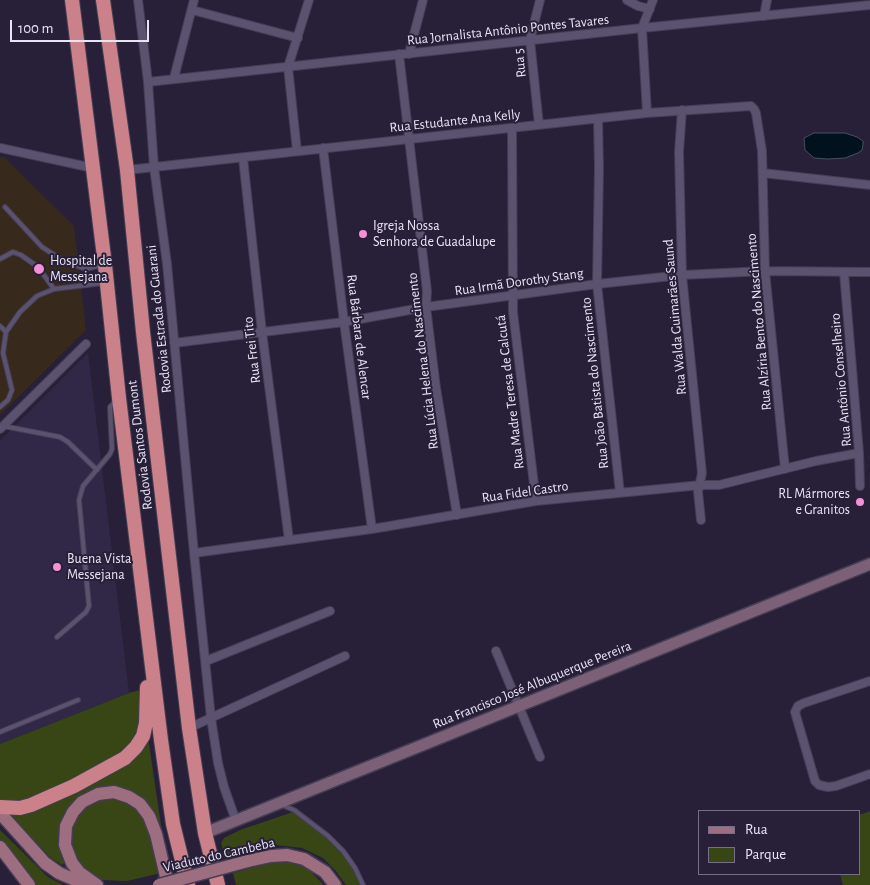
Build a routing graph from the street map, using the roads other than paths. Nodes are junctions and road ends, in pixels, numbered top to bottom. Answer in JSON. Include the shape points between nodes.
{"nodes":[{"id":1,"x":72,"y":0,"type":"edge"},
{"id":2,"x":103,"y":0,"type":"edge"},
{"id":3,"x":138,"y":0,"type":"edge"},
{"id":4,"x":194,"y":0,"type":"edge"},
{"id":5,"x":309,"y":0,"type":"edge"},
{"id":6,"x":423,"y":0,"type":"edge"},
{"id":7,"x":540,"y":0,"type":"edge"},
{"id":8,"x":627,"y":0,"type":"edge"},
{"id":9,"x":653,"y":0,"type":"edge"},
{"id":10,"x":767,"y":0,"type":"edge"},
{"id":11,"x":863,"y":0,"type":"edge"},
{"id":12,"x":870,"y":3,"type":"edge"},
{"id":13,"x":650,"y":9,"type":"junction"},
{"id":14,"x":192,"y":10,"type":"junction"},
{"id":15,"x":764,"y":16,"type":"junction"},
{"id":16,"x":642,"y":28,"type":"junction"},
{"id":17,"x":298,"y":38,"type":"junction"},
{"id":18,"x":530,"y":40,"type":"junction"},
{"id":19,"x":399,"y":54,"type":"junction"},
{"id":20,"x":409,"y":54,"type":"junction"},
{"id":21,"x":288,"y":67,"type":"junction"},
{"id":22,"x":174,"y":78,"type":"junction"},
{"id":23,"x":148,"y":82,"type":"junction"},
{"id":24,"x":682,"y":110,"type":"junction"},
{"id":25,"x":647,"y":113,"type":"junction"},
{"id":26,"x":756,"y":113,"type":"joint"},
{"id":27,"x":598,"y":120,"type":"junction"},
{"id":28,"x":539,"y":125,"type":"junction"},
{"id":29,"x":512,"y":129,"type":"junction"},
{"id":30,"x":409,"y":138,"type":"junction"},
{"id":31,"x":0,"y":148,"type":"edge"},
{"id":32,"x":323,"y":148,"type":"junction"},
{"id":33,"x":297,"y":151,"type":"junction"},
{"id":34,"x":243,"y":158,"type":"junction"},
{"id":35,"x":154,"y":167,"type":"junction"},
{"id":36,"x":93,"y":168,"type":"junction"},
{"id":37,"x":128,"y":170,"type":"junction"},
{"id":38,"x":763,"y":173,"type":"junction"},
{"id":39,"x":870,"y":185,"type":"edge"},
{"id":40,"x":5,"y":207,"type":"dead end"},
{"id":41,"x":0,"y":259,"type":"edge"},
{"id":42,"x":106,"y":265,"type":"junction"},
{"id":43,"x":765,"y":271,"type":"junction"},
{"id":44,"x":844,"y":272,"type":"junction"},
{"id":45,"x":870,"y":272,"type":"edge"},
{"id":46,"x":682,"y":275,"type":"junction"},
{"id":47,"x":108,"y":283,"type":"junction"},
{"id":48,"x":597,"y":284,"type":"junction"},
{"id":49,"x":54,"y":289,"type":"junction"},
{"id":50,"x":512,"y":296,"type":"junction"},
{"id":51,"x":426,"y":307,"type":"junction"},
{"id":52,"x":344,"y":322,"type":"junction"},
{"id":53,"x":0,"y":326,"type":"edge"},
{"id":54,"x":6,"y":332,"type":"junction"},
{"id":55,"x":262,"y":332,"type":"junction"},
{"id":56,"x":174,"y":342,"type":"junction"},
{"id":57,"x":86,"y":344,"type":"dead end"},
{"id":58,"x":119,"y":398,"type":"junction"},
{"id":59,"x":0,"y":407,"type":"edge"},
{"id":60,"x":1,"y":427,"type":"edge"},
{"id":61,"x":859,"y":453,"type":"junction"},
{"id":62,"x":785,"y":469,"type":"junction"},
{"id":63,"x":97,"y":470,"type":"junction"},
{"id":64,"x":701,"y":485,"type":"junction"},
{"id":65,"x":860,"y":486,"type":"dead end"},
{"id":66,"x":620,"y":494,"type":"junction"},
{"id":67,"x":536,"y":502,"type":"junction"},
{"id":68,"x":457,"y":515,"type":"junction"},
{"id":69,"x":701,"y":520,"type":"dead end"},
{"id":70,"x":372,"y":529,"type":"junction"},
{"id":71,"x":288,"y":540,"type":"junction"},
{"id":72,"x":194,"y":553,"type":"junction"},
{"id":73,"x":870,"y":564,"type":"edge"},
{"id":74,"x":330,"y":611,"type":"dead end"},
{"id":75,"x":147,"y":627,"type":"junction"},
{"id":76,"x":57,"y":637,"type":"dead end"},
{"id":77,"x":496,"y":651,"type":"dead end"},
{"id":78,"x":345,"y":656,"type":"dead end"},
{"id":79,"x":206,"y":661,"type":"junction"},
{"id":80,"x":870,"y":681,"type":"edge"},
{"id":81,"x":78,"y":700,"type":"dead end"},
{"id":82,"x":520,"y":707,"type":"junction"},
{"id":83,"x":211,"y":718,"type":"junction"},
{"id":84,"x":190,"y":728,"type":"junction"},
{"id":85,"x":0,"y":732,"type":"edge"},
{"id":86,"x":540,"y":757,"type":"dead end"},
{"id":87,"x":870,"y":774,"type":"edge"},
{"id":88,"x":280,"y":804,"type":"junction"},
{"id":89,"x":0,"y":807,"type":"edge"},
{"id":90,"x":0,"y":813,"type":"edge"},
{"id":91,"x":236,"y":821,"type":"junction"},
{"id":92,"x":0,"y":823,"type":"edge"},
{"id":93,"x":205,"y":833,"type":"junction"},
{"id":94,"x":26,"y":842,"type":"junction"},
{"id":95,"x":0,"y":847,"type":"edge"},
{"id":96,"x":218,"y":884,"type":"edge"},
{"id":97,"x":29,"y":885,"type":"edge"},
{"id":98,"x":87,"y":885,"type":"edge"},
{"id":99,"x":97,"y":885,"type":"edge"},
{"id":100,"x":159,"y":885,"type":"edge"},
{"id":101,"x":168,"y":885,"type":"edge"},
{"id":102,"x":188,"y":885,"type":"edge"},
{"id":103,"x":335,"y":885,"type":"edge"},
{"id":104,"x":362,"y":885,"type":"edge"}],
"edges":[{"from":1,"to":36,"type":"highway","name":"Rodovia Santos Dumont"},
{"from":2,"to":37,"type":"highway","name":"Rodovia Santos Dumont"},
{"from":3,"to":23,"type":"street","name":"Rodovia Estrada do Guarani"},
{"from":4,"to":14,"type":"street"},
{"from":5,"to":17,"type":"street"},
{"from":6,"to":20,"type":"street"},
{"from":7,"to":18,"type":"street","name":"Rua 5"},
{"from":8,"to":13,"type":"street"},
{"from":9,"to":13,"type":"street"},
{"from":10,"to":15,"type":"street"},
{"from":11,"to":12,"type":"street"},
{"from":12,"to":15,"type":"street","name":"Rua Jornalista Antônio Pontes Tavares"},
{"from":13,"to":16,"type":"street"},
{"from":14,"to":17,"type":"street"},
{"from":14,"to":22,"type":"street"},
{"from":15,"to":16,"type":"street","name":"Rua Jornalista Antônio Pontes Tavares"},
{"from":16,"to":18,"type":"street","name":"Rua Jornalista Antônio Pontes Tavares"},
{"from":16,"to":25,"type":"street"},
{"from":17,"to":21,"type":"street"},
{"from":18,"to":20,"type":"street","name":"Rua Jornalista Antônio Pontes Tavares"},
{"from":18,"to":28,"type":"street","name":"Rua 5"},
{"from":19,"to":20,"type":"street","name":"Rua Jornalista Antônio Pontes Tavares"},
{"from":19,"to":21,"type":"street","name":"Rua Jornalista Antônio Pontes Tavares"},
{"from":19,"to":30,"type":"street","name":"Rua Lúcia Helena do Nascimento"},
{"from":21,"to":22,"type":"street","name":"Rua Jornalista Antônio Pontes Tavares"},
{"from":21,"to":33,"type":"street"},
{"from":22,"to":23,"type":"street","name":"Rua Jornalista Antônio Pontes Tavares"},
{"from":23,"to":35,"type":"street","name":"Rodovia Estrada do Guarani"},
{"from":24,"to":25,"type":"street","name":"Rua Estudante Ana Kelly"},
{"from":24,"to":26,"type":"street","name":"Rua Estudante Ana Kelly","via":[[748,106]]},
{"from":24,"to":46,"type":"street","name":"Rua Walda Guimarães Saund","via":[[679,152]]},
{"from":25,"to":27,"type":"street","name":"Rua Estudante Ana Kelly"},
{"from":26,"to":38,"type":"street","name":"Rua Alzíria Bento do Nascimento"},
{"from":27,"to":28,"type":"street","name":"Rua Estudante Ana Kelly"},
{"from":27,"to":48,"type":"street","name":"Rua João Batista do Nascimento"},
{"from":28,"to":29,"type":"street","name":"Rua Estudante Ana Kelly"},
{"from":29,"to":30,"type":"street","name":"Rua Estudante Ana Kelly"},
{"from":29,"to":50,"type":"street","name":"Rua Madre Teresa de Calcutá"},
{"from":30,"to":32,"type":"street","name":"Rua Estudante Ana Kelly"},
{"from":30,"to":51,"type":"street","name":"Rua Lúcia Helena do Nascimento","via":[[427,291]]},
{"from":31,"to":36,"type":"street"},
{"from":32,"to":33,"type":"street","name":"Rua Estudante Ana Kelly"},
{"from":32,"to":52,"type":"street","name":"Rua Bárbara de Alencar"},
{"from":33,"to":34,"type":"street","name":"Rua Estudante Ana Kelly"},
{"from":34,"to":35,"type":"street","name":"Rua Estudante Ana Kelly"},
{"from":34,"to":55,"type":"street","name":"Rua Frei Tito"},
{"from":35,"to":37,"type":"street","name":"Rua Estudante Ana Kelly"},
{"from":35,"to":56,"type":"street","name":"Rodovia Estrada do Guarani"},
{"from":36,"to":42,"type":"highway","name":"Rodovia Santos Dumont"},
{"from":37,"to":84,"type":"highway","name":"Rodovia Santos Dumont","via":[[143,332]]},
{"from":38,"to":39,"type":"street"},
{"from":38,"to":43,"type":"street","name":"Rua Alzíria Bento do Nascimento"},
{"from":40,"to":42,"type":"lane","via":[[42,246],[59,258],[85,269]]},
{"from":41,"to":49,"type":"lane","via":[[13,252],[20,254],[38,266]]},
{"from":42,"to":47,"type":"highway","name":"Rodovia Santos Dumont"},
{"from":43,"to":44,"type":"street","name":"Rua Irmã Dorothy Stang"},
{"from":43,"to":46,"type":"street","name":"Rua Irmã Dorothy Stang"},
{"from":43,"to":62,"type":"street","name":"Rua Alzíria Bento do Nascimento"},
{"from":44,"to":45,"type":"street","name":"Rua Irmã Dorothy Stang"},
{"from":44,"to":61,"type":"street","name":"Rua Antônio Conselheiro"},
{"from":46,"to":48,"type":"street","name":"Rua Irmã Dorothy Stang"},
{"from":46,"to":64,"type":"street","name":"Rua Walda Guimarães Saund"},
{"from":47,"to":49,"type":"lane"},
{"from":47,"to":58,"type":"highway","name":"Rodovia Santos Dumont"},
{"from":48,"to":50,"type":"street","name":"Rua Irmã Dorothy Stang"},
{"from":48,"to":66,"type":"street","name":"Rua João Batista do Nascimento"},
{"from":49,"to":54,"type":"lane","via":[[38,296],[20,312]]},
{"from":50,"to":51,"type":"street","name":"Rua Irmã Dorothy Stang"},
{"from":50,"to":67,"type":"street","name":"Rua Madre Teresa de Calcutá"},
{"from":51,"to":52,"type":"street","name":"Rua Irmã Dorothy Stang"},
{"from":51,"to":68,"type":"street","name":"Rua Lúcia Helena do Nascimento"},
{"from":52,"to":55,"type":"street","name":"Rua Irmã Dorothy Stang"},
{"from":52,"to":70,"type":"street","name":"Rua Bárbara de Alencar"},
{"from":53,"to":54,"type":"lane"},
{"from":54,"to":59,"type":"lane","via":[[3,353],[12,390]]},
{"from":55,"to":56,"type":"street","name":"Rua Irmã Dorothy Stang"},
{"from":55,"to":71,"type":"street","name":"Rua Frei Tito"},
{"from":56,"to":72,"type":"street","name":"Rodovia Estrada do Guarani"},
{"from":57,"to":60,"type":"street"},
{"from":58,"to":63,"type":"lane","via":[[110,407],[112,449]]},
{"from":58,"to":75,"type":"highway","name":"Rodovia Santos Dumont"},
{"from":60,"to":63,"type":"lane","via":[[60,437]]},
{"from":61,"to":62,"type":"street","name":"Rua Fidel Castro"},
{"from":61,"to":65,"type":"street","name":"Rua Antônio Conselheiro"},
{"from":62,"to":64,"type":"street","name":"Rua Fidel Castro","via":[[718,486]]},
{"from":63,"to":76,"type":"lane","via":[[83,486],[79,500],[89,606]]},
{"from":64,"to":66,"type":"street","name":"Rua Fidel Castro"},
{"from":64,"to":69,"type":"street","name":"Rua Walda Guimarães Saund","via":[[698,492]]},
{"from":66,"to":67,"type":"street","name":"Rua Fidel Castro"},
{"from":67,"to":68,"type":"street","name":"Rua Fidel Castro"},
{"from":68,"to":70,"type":"street","name":"Rua Fidel Castro"},
{"from":70,"to":71,"type":"street","name":"Rua Fidel Castro"},
{"from":71,"to":72,"type":"street","name":"Rua Fidel Castro"},
{"from":72,"to":79,"type":"street","name":"Rodovia Estrada do Guarani"},
{"from":73,"to":82,"type":"main road","name":"Rua Francisco José Albuquerque Pereira"},
{"from":74,"to":79,"type":"street"},
{"from":75,"to":89,"type":"highway","via":[[146,724],[136,747],[126,758],[31,805]]},
{"from":75,"to":102,"type":"highway","name":"Rodovia Santos Dumont","via":[[172,824]]},
{"from":77,"to":82,"type":"street"},
{"from":78,"to":83,"type":"street"},
{"from":79,"to":83,"type":"street","name":"Rodovia Estrada do Guarani"},
{"from":80,"to":87,"type":"street","via":[[804,703],[795,712],[815,781],[822,787]]},
{"from":81,"to":85,"type":"lane"},
{"from":82,"to":86,"type":"street"},
{"from":82,"to":88,"type":"main road","name":"Rua Francisco José Albuquerque Pereira"},
{"from":83,"to":84,"type":"street"},
{"from":83,"to":91,"type":"street","name":"Rodovia Estrada do Guarani","via":[[218,763]]},
{"from":84,"to":93,"type":"highway","name":"Rodovia Santos Dumont"},
{"from":88,"to":91,"type":"main road","name":"Rua Francisco José Albuquerque Pereira"},
{"from":88,"to":104,"type":"lane","via":[[294,810],[328,836],[355,868]]},
{"from":90,"to":94,"type":"main road"},
{"from":91,"to":93,"type":"main road","name":"Rua Francisco José Albuquerque Pereira"},
{"from":92,"to":94,"type":"main road"},
{"from":93,"to":96,"type":"highway","name":"Rodovia Santos Dumont"},
{"from":94,"to":98,"type":"main road","via":[[59,873]]},
{"from":95,"to":97,"type":"main road"},
{"from":99,"to":101,"type":"main road","via":[[72,863],[65,845],[66,826],[72,812],[82,802],[98,794],[114,792],[129,796],[149,816]]},
{"from":100,"to":103,"type":"main road","name":"Viaduto do Cambeba","bridge":true,"via":[[271,856],[304,859],[325,872]]}]}
